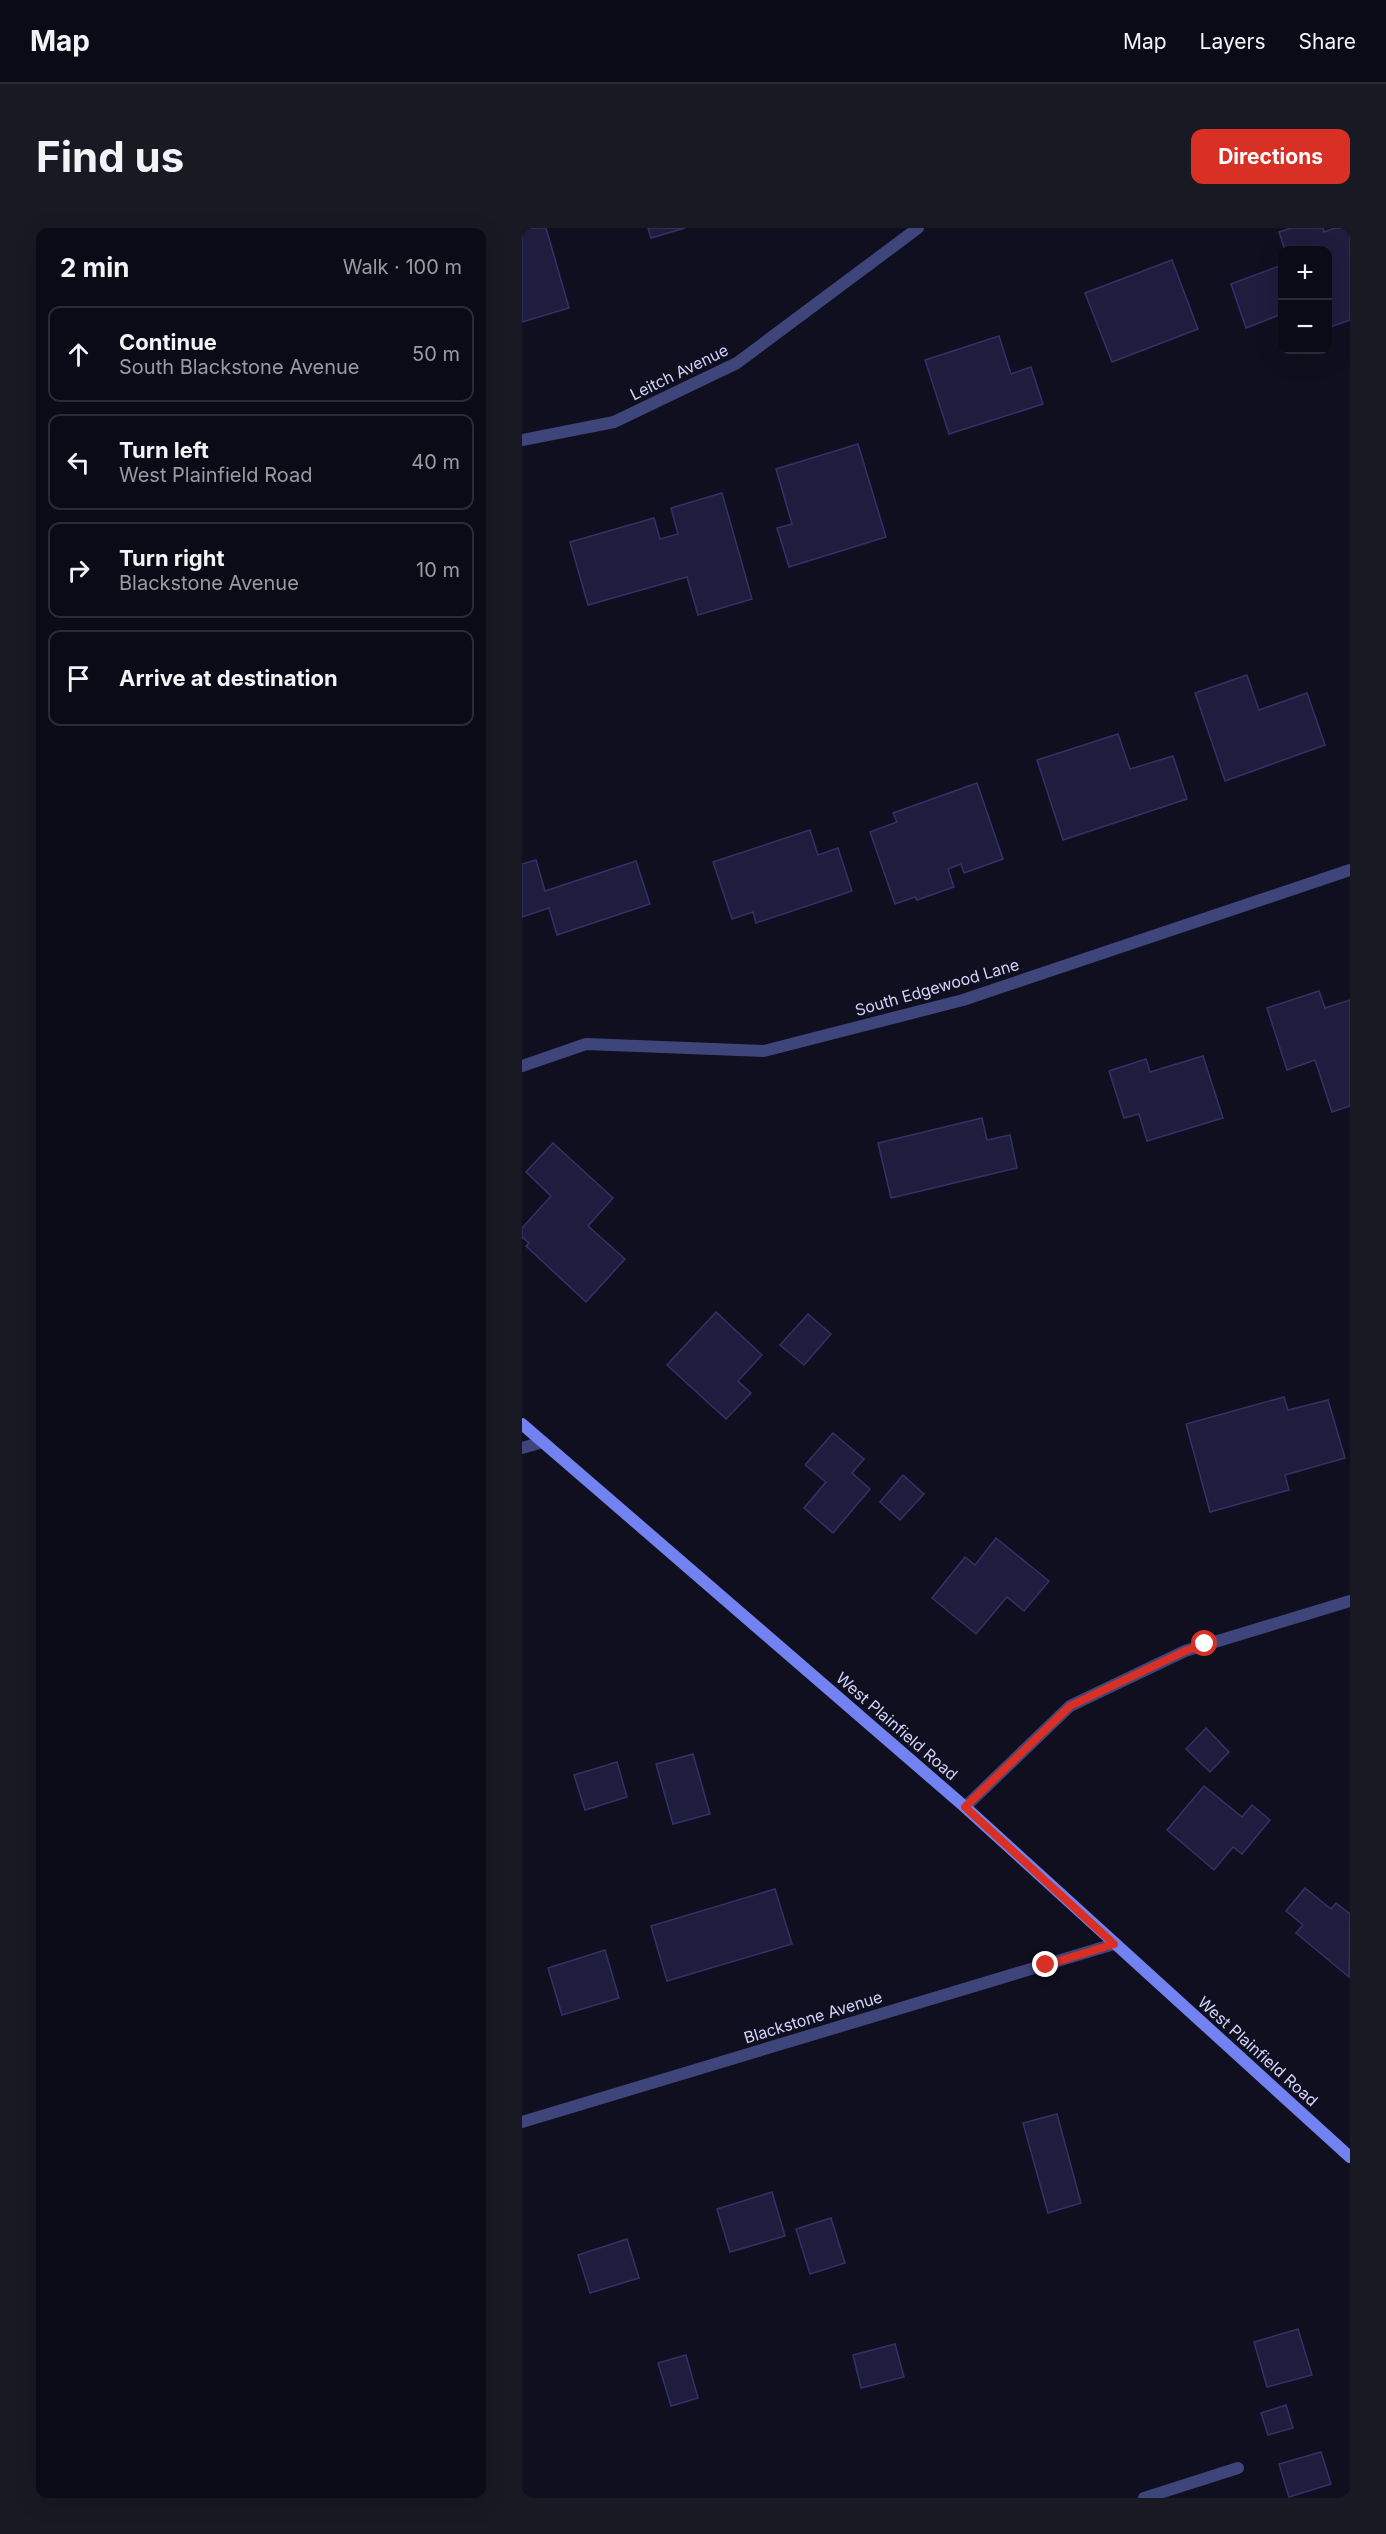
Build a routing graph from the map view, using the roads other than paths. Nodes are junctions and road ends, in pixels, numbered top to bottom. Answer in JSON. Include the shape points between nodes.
{"nodes":[{"id":1,"x":918,"y":228,"type":"edge"},
{"id":2,"x":522,"y":440,"type":"edge"},
{"id":3,"x":1350,"y":870,"type":"edge"},
{"id":4,"x":522,"y":1066,"type":"edge"},
{"id":5,"x":522,"y":1424,"type":"edge"},
{"id":6,"x":543,"y":1442,"type":"junction"},
{"id":7,"x":522,"y":1448,"type":"edge"},
{"id":8,"x":1350,"y":1601,"type":"edge"},
{"id":9,"x":965,"y":1807,"type":"junction"},
{"id":10,"x":1114,"y":1944,"type":"junction"},
{"id":11,"x":522,"y":2122,"type":"edge"},
{"id":12,"x":1350,"y":2157,"type":"edge"},
{"id":13,"x":1238,"y":2468,"type":"dead end"},
{"id":14,"x":1144,"y":2498,"type":"edge"}],
"edges":[{"from":1,"to":2,"type":"street","name":"Leitch Avenue","via":[[737,363],[614,422]]},
{"from":3,"to":4,"type":"street","name":"South Edgewood Lane","via":[[963,1000],[764,1051],[586,1044]]},
{"from":5,"to":6,"type":"main road","name":"West Plainfield Road"},
{"from":6,"to":7,"type":"street"},
{"from":6,"to":9,"type":"main road","name":"West Plainfield Road"},
{"from":8,"to":9,"type":"street","via":[[1185,1651],[1070,1706]]},
{"from":9,"to":10,"type":"main road","name":"West Plainfield Road"},
{"from":10,"to":11,"type":"street","name":"Blackstone Avenue"},
{"from":10,"to":12,"type":"main road","name":"West Plainfield Road"},
{"from":13,"to":14,"type":"street"}]}
